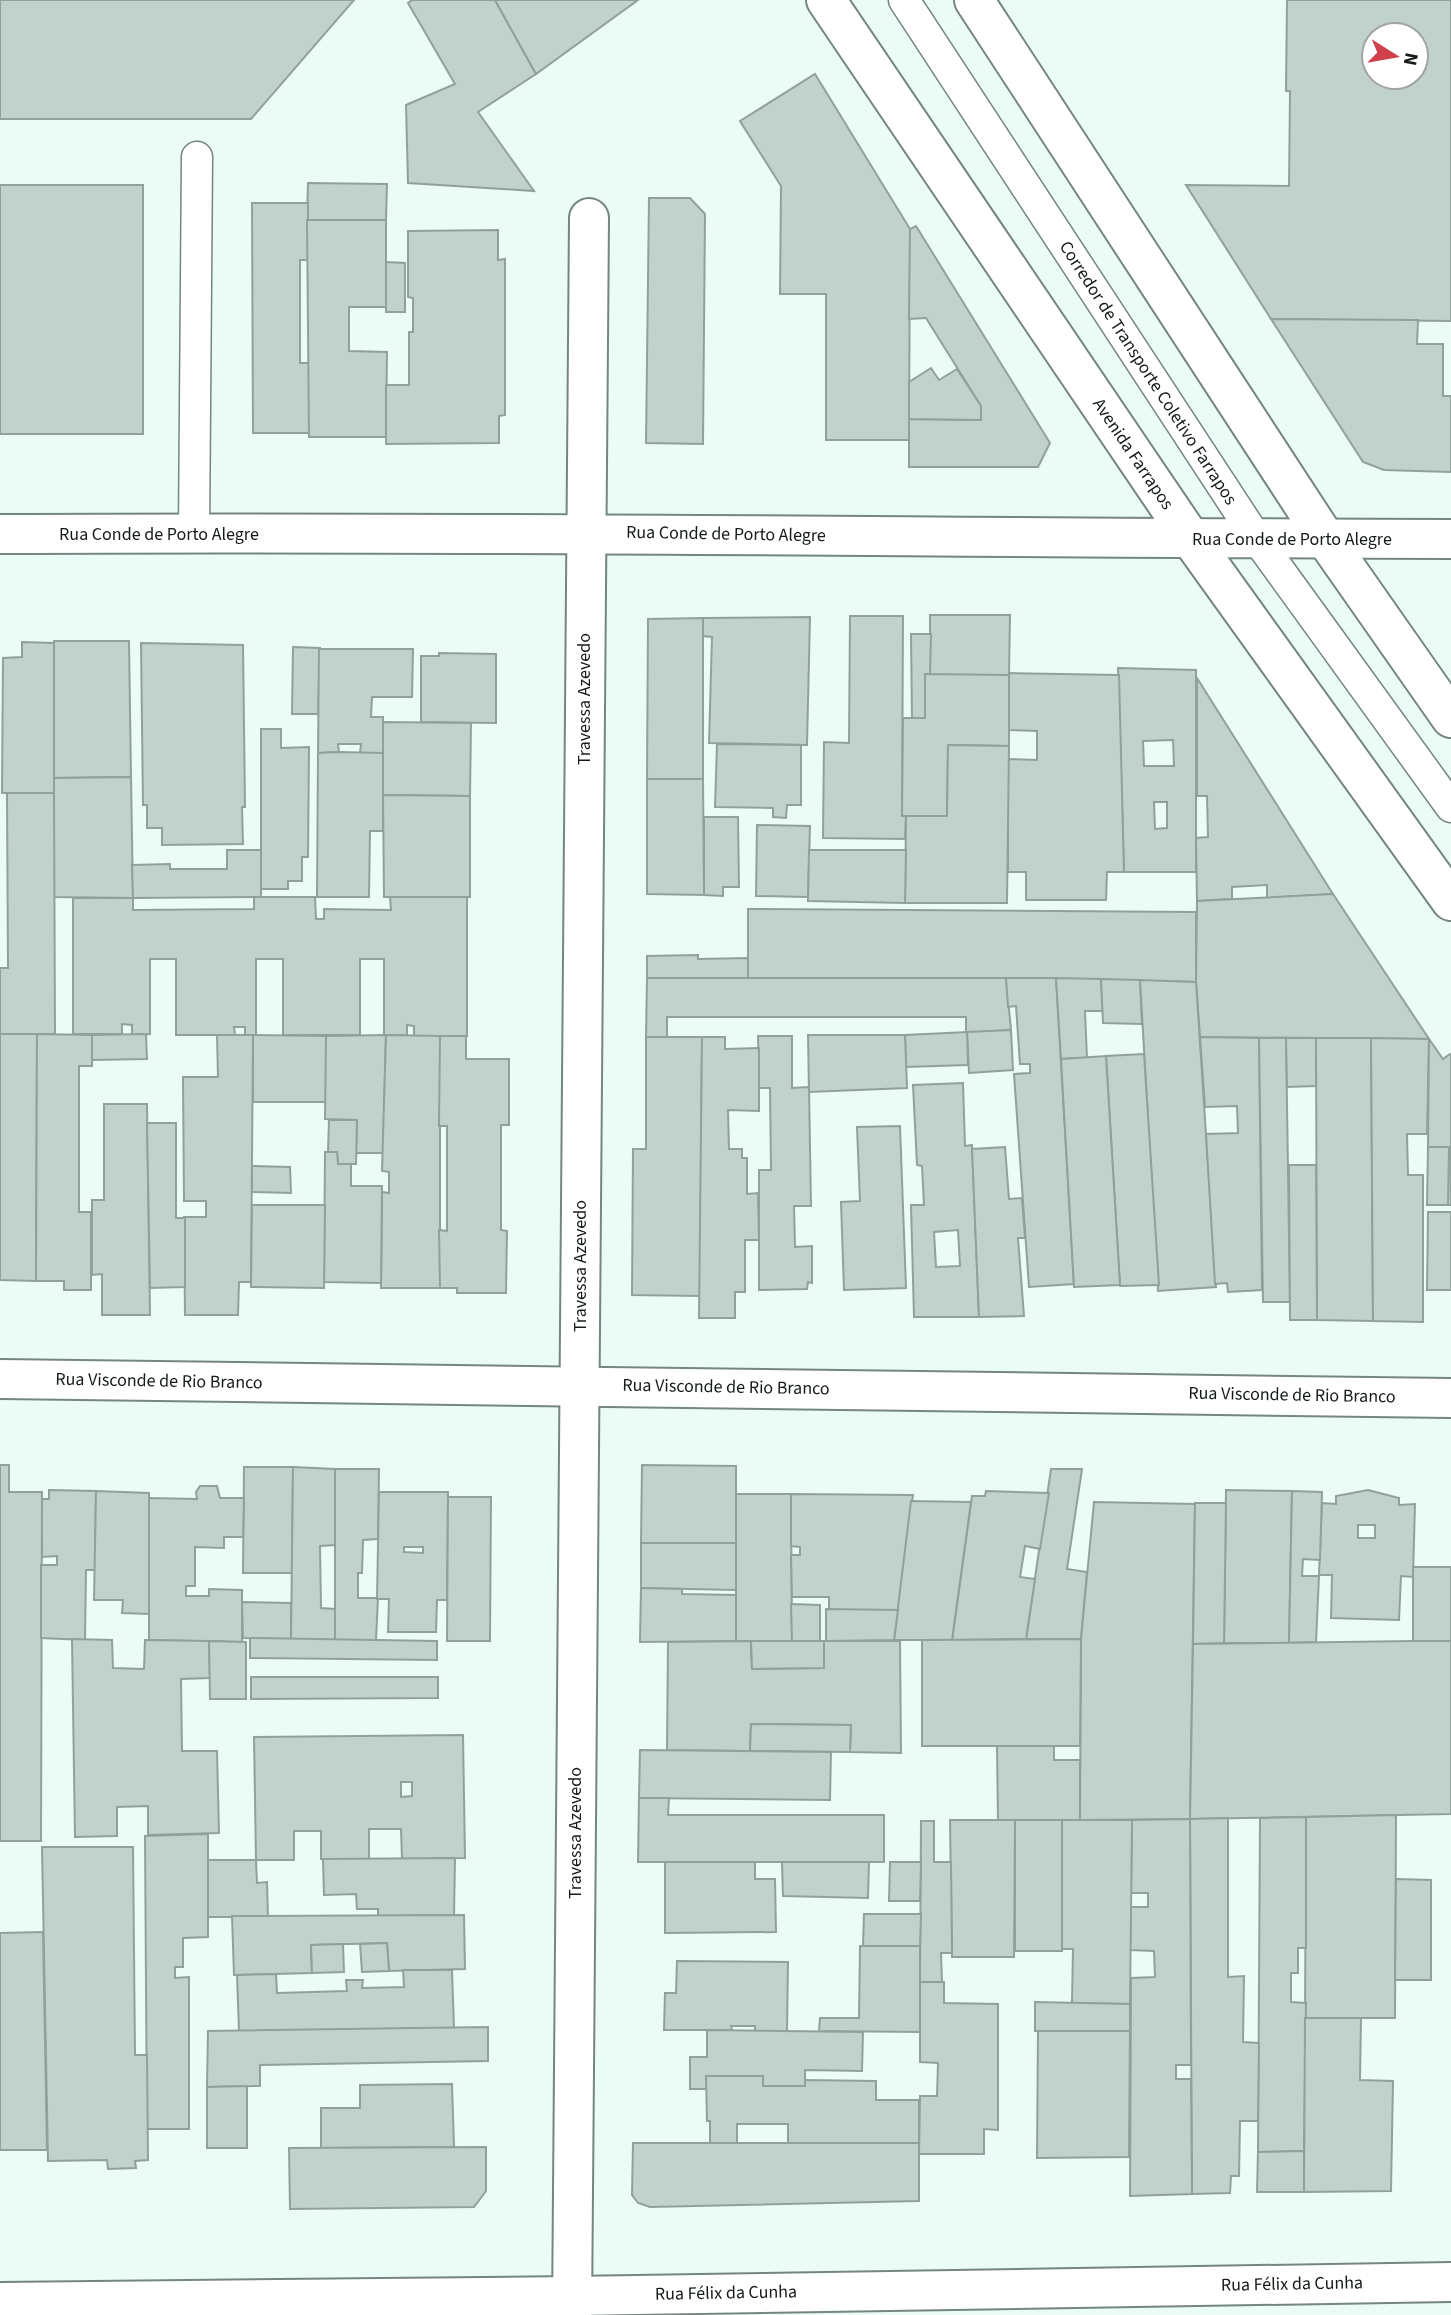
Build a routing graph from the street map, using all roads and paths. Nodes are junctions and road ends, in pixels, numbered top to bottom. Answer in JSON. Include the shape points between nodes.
{"nodes":[{"id":1,"x":826,"y":0,"type":"edge"},
{"id":2,"x":904,"y":0,"type":"edge"},
{"id":3,"x":974,"y":0,"type":"edge"},
{"id":4,"x":197,"y":157,"type":"dead end"},
{"id":5,"x":589,"y":218,"type":"dead end"},
{"id":6,"x":194,"y":533,"type":"junction"},
{"id":7,"x":585,"y":533,"type":"junction"},
{"id":8,"x":0,"y":534,"type":"edge"},
{"id":9,"x":1325,"y":538,"type":"junction"},
{"id":10,"x":1191,"y":539,"type":"junction"},
{"id":11,"x":1257,"y":539,"type":"junction"},
{"id":12,"x":1451,"y":539,"type":"edge"},
{"id":13,"x":1451,"y":718,"type":"edge"},
{"id":14,"x":1451,"y":807,"type":"edge"},
{"id":15,"x":1451,"y":901,"type":"edge"},
{"id":16,"x":0,"y":1379,"type":"edge"},
{"id":17,"x":579,"y":1385,"type":"junction"},
{"id":18,"x":1451,"y":1398,"type":"edge"},
{"id":19,"x":1451,"y":2282,"type":"edge"},
{"id":20,"x":0,"y":2302,"type":"edge"},
{"id":21,"x":572,"y":2305,"type":"edge"}],
"edges":[{"from":1,"to":10,"type":"main road","name":"Avenida Farrapos"},
{"from":2,"to":11,"type":"lane","name":"Corredor de Transporte Coletivo Farrapos"},
{"from":3,"to":9,"type":"main road"},
{"from":4,"to":6,"type":"lane"},
{"from":5,"to":7,"type":"main road","name":"Travessa Azevedo"},
{"from":6,"to":7,"type":"main road","name":"Rua Conde de Porto Alegre"},
{"from":6,"to":8,"type":"main road","name":"Rua Conde de Porto Alegre"},
{"from":7,"to":10,"type":"main road","name":"Rua Conde de Porto Alegre"},
{"from":7,"to":17,"type":"main road","name":"Travessa Azevedo"},
{"from":9,"to":11,"type":"main road","name":"Rua Conde de Porto Alegre"},
{"from":9,"to":12,"type":"main road","name":"Rua Conde de Porto Alegre"},
{"from":9,"to":13,"type":"main road"},
{"from":10,"to":11,"type":"main road","name":"Rua Conde de Porto Alegre"},
{"from":10,"to":15,"type":"main road","name":"Avenida Farrapos"},
{"from":11,"to":14,"type":"lane","name":"Corredor de Transporte Coletivo Farrapos"},
{"from":16,"to":17,"type":"main road","name":"Rua Visconde de Rio Branco"},
{"from":17,"to":18,"type":"main road","name":"Rua Visconde de Rio Branco"},
{"from":17,"to":21,"type":"main road","name":"Travessa Azevedo"},
{"from":19,"to":21,"type":"main road","name":"Rua Félix da Cunha"},
{"from":20,"to":21,"type":"main road","name":"Rua Félix da Cunha"}]}
